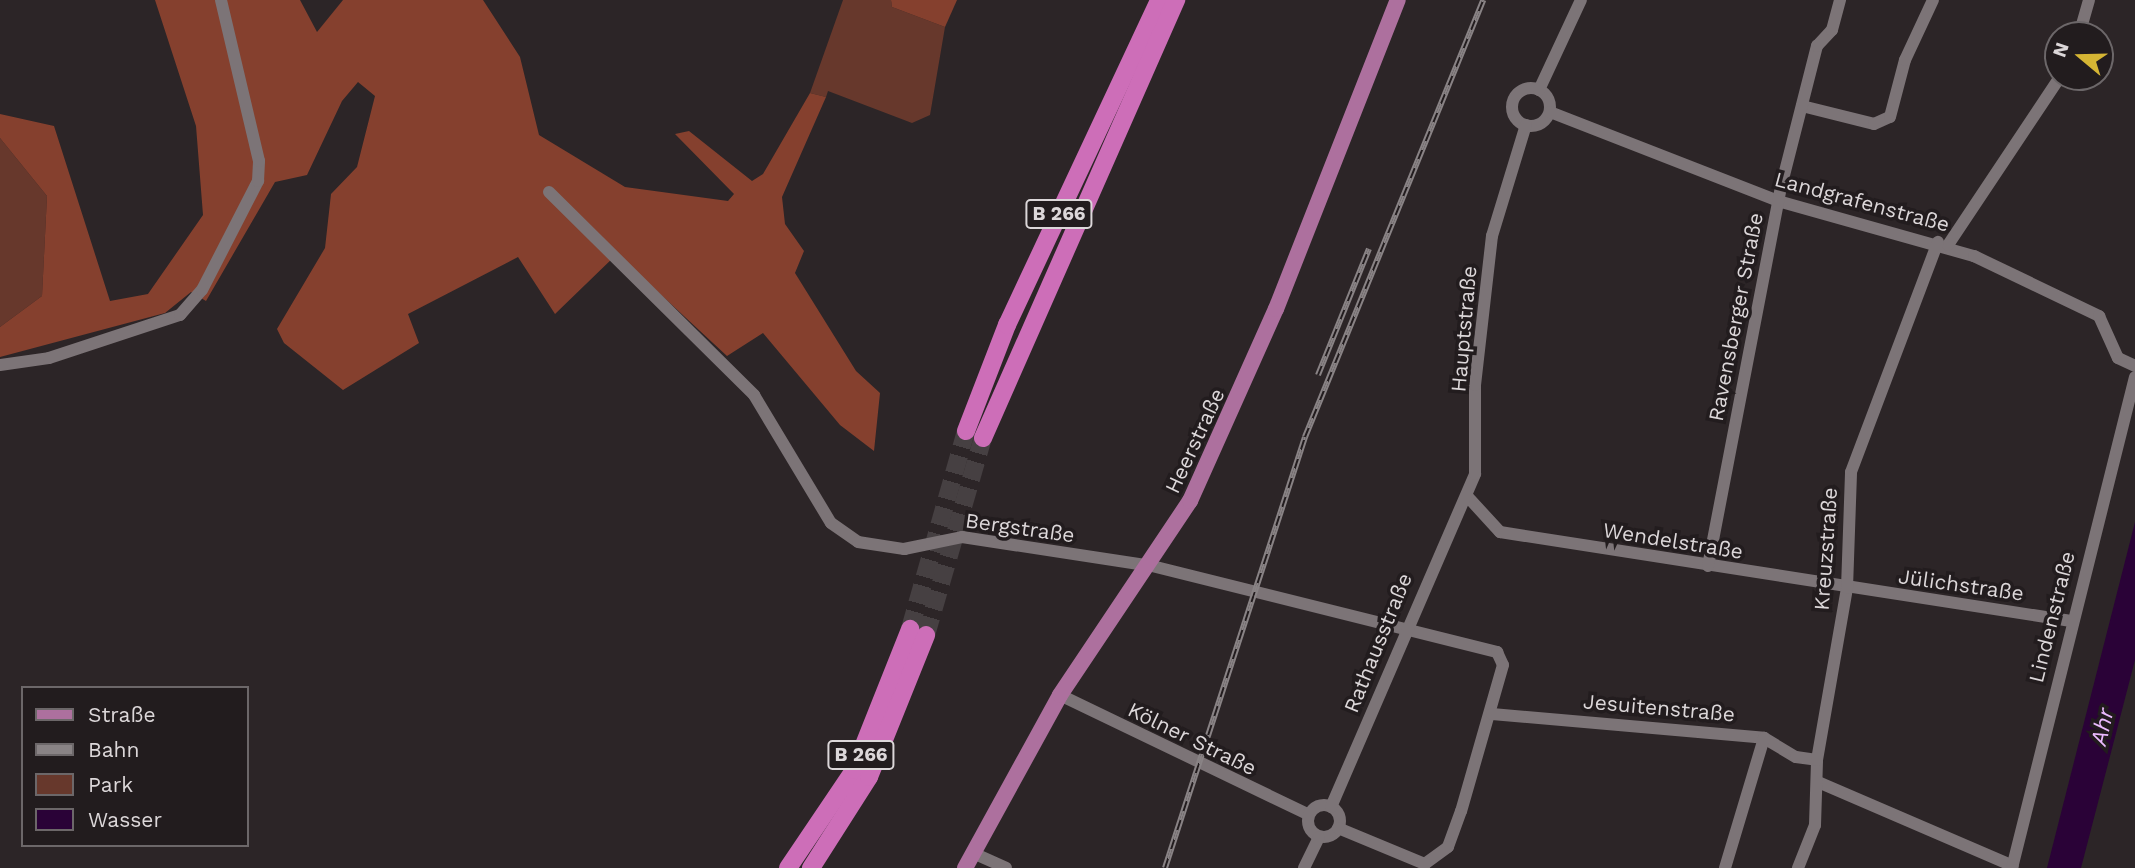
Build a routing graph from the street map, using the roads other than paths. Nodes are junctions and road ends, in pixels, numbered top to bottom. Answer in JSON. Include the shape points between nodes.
{"nodes":[{"id":1,"x":221,"y":0,"type":"edge"},
{"id":2,"x":1159,"y":0,"type":"edge"},
{"id":3,"x":1176,"y":0,"type":"edge"},
{"id":4,"x":1398,"y":0,"type":"edge"},
{"id":5,"x":1581,"y":0,"type":"edge"},
{"id":6,"x":1840,"y":0,"type":"edge"},
{"id":7,"x":1933,"y":0,"type":"edge"},
{"id":8,"x":2089,"y":0,"type":"edge"},
{"id":9,"x":2083,"y":21,"type":"edge"},
{"id":10,"x":1539,"y":90,"type":"junction"},
{"id":11,"x":2050,"y":91,"type":"edge"},
{"id":12,"x":1802,"y":106,"type":"junction"},
{"id":13,"x":1550,"y":112,"type":"junction"},
{"id":14,"x":1526,"y":125,"type":"junction"},
{"id":15,"x":549,"y":192,"type":"dead end"},
{"id":16,"x":1778,"y":201,"type":"junction"},
{"id":17,"x":1943,"y":244,"type":"junction"},
{"id":18,"x":0,"y":365,"type":"edge"},
{"id":19,"x":2135,"y":366,"type":"edge"},
{"id":20,"x":2135,"y":377,"type":"edge"},
{"id":21,"x":966,"y":431,"type":"tunnel mouth"},
{"id":22,"x":983,"y":438,"type":"tunnel mouth"},
{"id":23,"x":1466,"y":496,"type":"junction"},
{"id":24,"x":1152,"y":566,"type":"junction"},
{"id":25,"x":1707,"y":566,"type":"junction"},
{"id":26,"x":1847,"y":588,"type":"junction"},
{"id":27,"x":2071,"y":621,"type":"junction"},
{"id":28,"x":1406,"y":626,"type":"junction"},
{"id":29,"x":1060,"y":695,"type":"junction"},
{"id":30,"x":1492,"y":714,"type":"junction"},
{"id":31,"x":1764,"y":738,"type":"junction"},
{"id":32,"x":1817,"y":760,"type":"junction"},
{"id":33,"x":1818,"y":782,"type":"junction"},
{"id":34,"x":1331,"y":807,"type":"junction"},
{"id":35,"x":1309,"y":815,"type":"junction"},
{"id":36,"x":1338,"y":828,"type":"junction"},
{"id":37,"x":1319,"y":836,"type":"junction"},
{"id":38,"x":969,"y":861,"type":"edge"},
{"id":39,"x":1426,"y":866,"type":"edge"},
{"id":40,"x":2012,"y":867,"type":"edge"},
{"id":41,"x":788,"y":868,"type":"edge"},
{"id":42,"x":811,"y":868,"type":"edge"},
{"id":43,"x":1006,"y":868,"type":"edge"},
{"id":44,"x":1304,"y":868,"type":"edge"},
{"id":45,"x":1725,"y":868,"type":"edge"},
{"id":46,"x":1798,"y":868,"type":"edge"}],
"edges":[{"from":1,"to":18,"type":"street","via":[[258,171],[202,290],[180,315],[49,358]]},
{"from":2,"to":21,"type":"highway","number":"B 266","via":[[1007,325]]},
{"from":3,"to":22,"type":"highway","number":"B 266"},
{"from":4,"to":24,"type":"main road","name":"Heerstraße","via":[[1226,429]]},
{"from":5,"to":10,"type":"street"},
{"from":6,"to":12,"type":"street","name":"Ravensberger Straße","via":[[1834,24],[1817,46]]},
{"from":7,"to":12,"type":"street","via":[[1905,60],[1890,117],[1874,124]]},
{"from":8,"to":9,"type":"street"},
{"from":10,"to":13,"type":"street"},
{"from":10,"to":14,"type":"street","via":[[1524,89],[1514,99],[1514,116]]},
{"from":11,"to":17,"type":"street","name":"Kreuzstraße"},
{"from":12,"to":16,"type":"street","name":"Ravensberger Straße"},
{"from":13,"to":14,"type":"street","via":[[1540,124]]},
{"from":13,"to":16,"type":"street","name":"Landgrafenstraße"},
{"from":14,"to":23,"type":"street","name":"Hauptstraße","via":[[1492,236],[1475,384],[1478,461]]},
{"from":15,"to":24,"type":"street","name":"Bergstraße","via":[[754,395],[831,523],[858,542],[904,549],[962,537]]},
{"from":16,"to":17,"type":"street","name":"Landgrafenstraße"},
{"from":16,"to":25,"type":"street","name":"Ravensberger Straße"},
{"from":17,"to":19,"type":"street","name":"Landgrafenstraße","via":[[2099,316],[2118,358]]},
{"from":17,"to":26,"type":"street","name":"Kreuzstraße","via":[[1852,472]]},
{"from":20,"to":27,"type":"street","name":"Lindenstraße"},
{"from":23,"to":25,"type":"street","name":"Wendelstraße","via":[[1481,506],[1493,529]]},
{"from":23,"to":28,"type":"street","name":"Rathausstraße"},
{"from":24,"to":28,"type":"street","name":"Bergstraße"},
{"from":24,"to":29,"type":"main road","name":"Heerstraße"},
{"from":25,"to":26,"type":"street","name":"Wendelstraße"},
{"from":26,"to":27,"type":"street","name":"Jülichstraße"},
{"from":26,"to":32,"type":"street","name":"Kreuzstraße"},
{"from":27,"to":40,"type":"street","name":"Lindenstraße"},
{"from":28,"to":30,"type":"street","name":"Bergstraße","via":[[1493,650],[1503,665]]},
{"from":28,"to":34,"type":"street","name":"Rathausstraße"},
{"from":29,"to":35,"type":"street","name":"Kölner Straße"},
{"from":29,"to":38,"type":"main road","name":"Heerstraße"},
{"from":30,"to":31,"type":"street","name":"Jesuitenstraße"},
{"from":30,"to":39,"type":"street","via":[[1448,846]]},
{"from":31,"to":32,"type":"street","name":"Jesuitenstraße","via":[[1796,757]]},
{"from":31,"to":45,"type":"street"},
{"from":32,"to":33,"type":"street","name":"Kreuzstraße"},
{"from":33,"to":40,"type":"street"},
{"from":33,"to":46,"type":"street","name":"Kreuzstraße","via":[[1815,825]]},
{"from":34,"to":35,"type":"street","via":[[1316,807]]},
{"from":34,"to":36,"type":"street"},
{"from":35,"to":37,"type":"street","via":[[1310,828]]},
{"from":36,"to":37,"type":"street"},
{"from":36,"to":39,"type":"street"},
{"from":37,"to":44,"type":"street"},
{"from":38,"to":43,"type":"street"},
{"from":41,"to":42,"type":"highway","number":"B 266","via":[[853,770],[918,632],[869,777]]}]}
